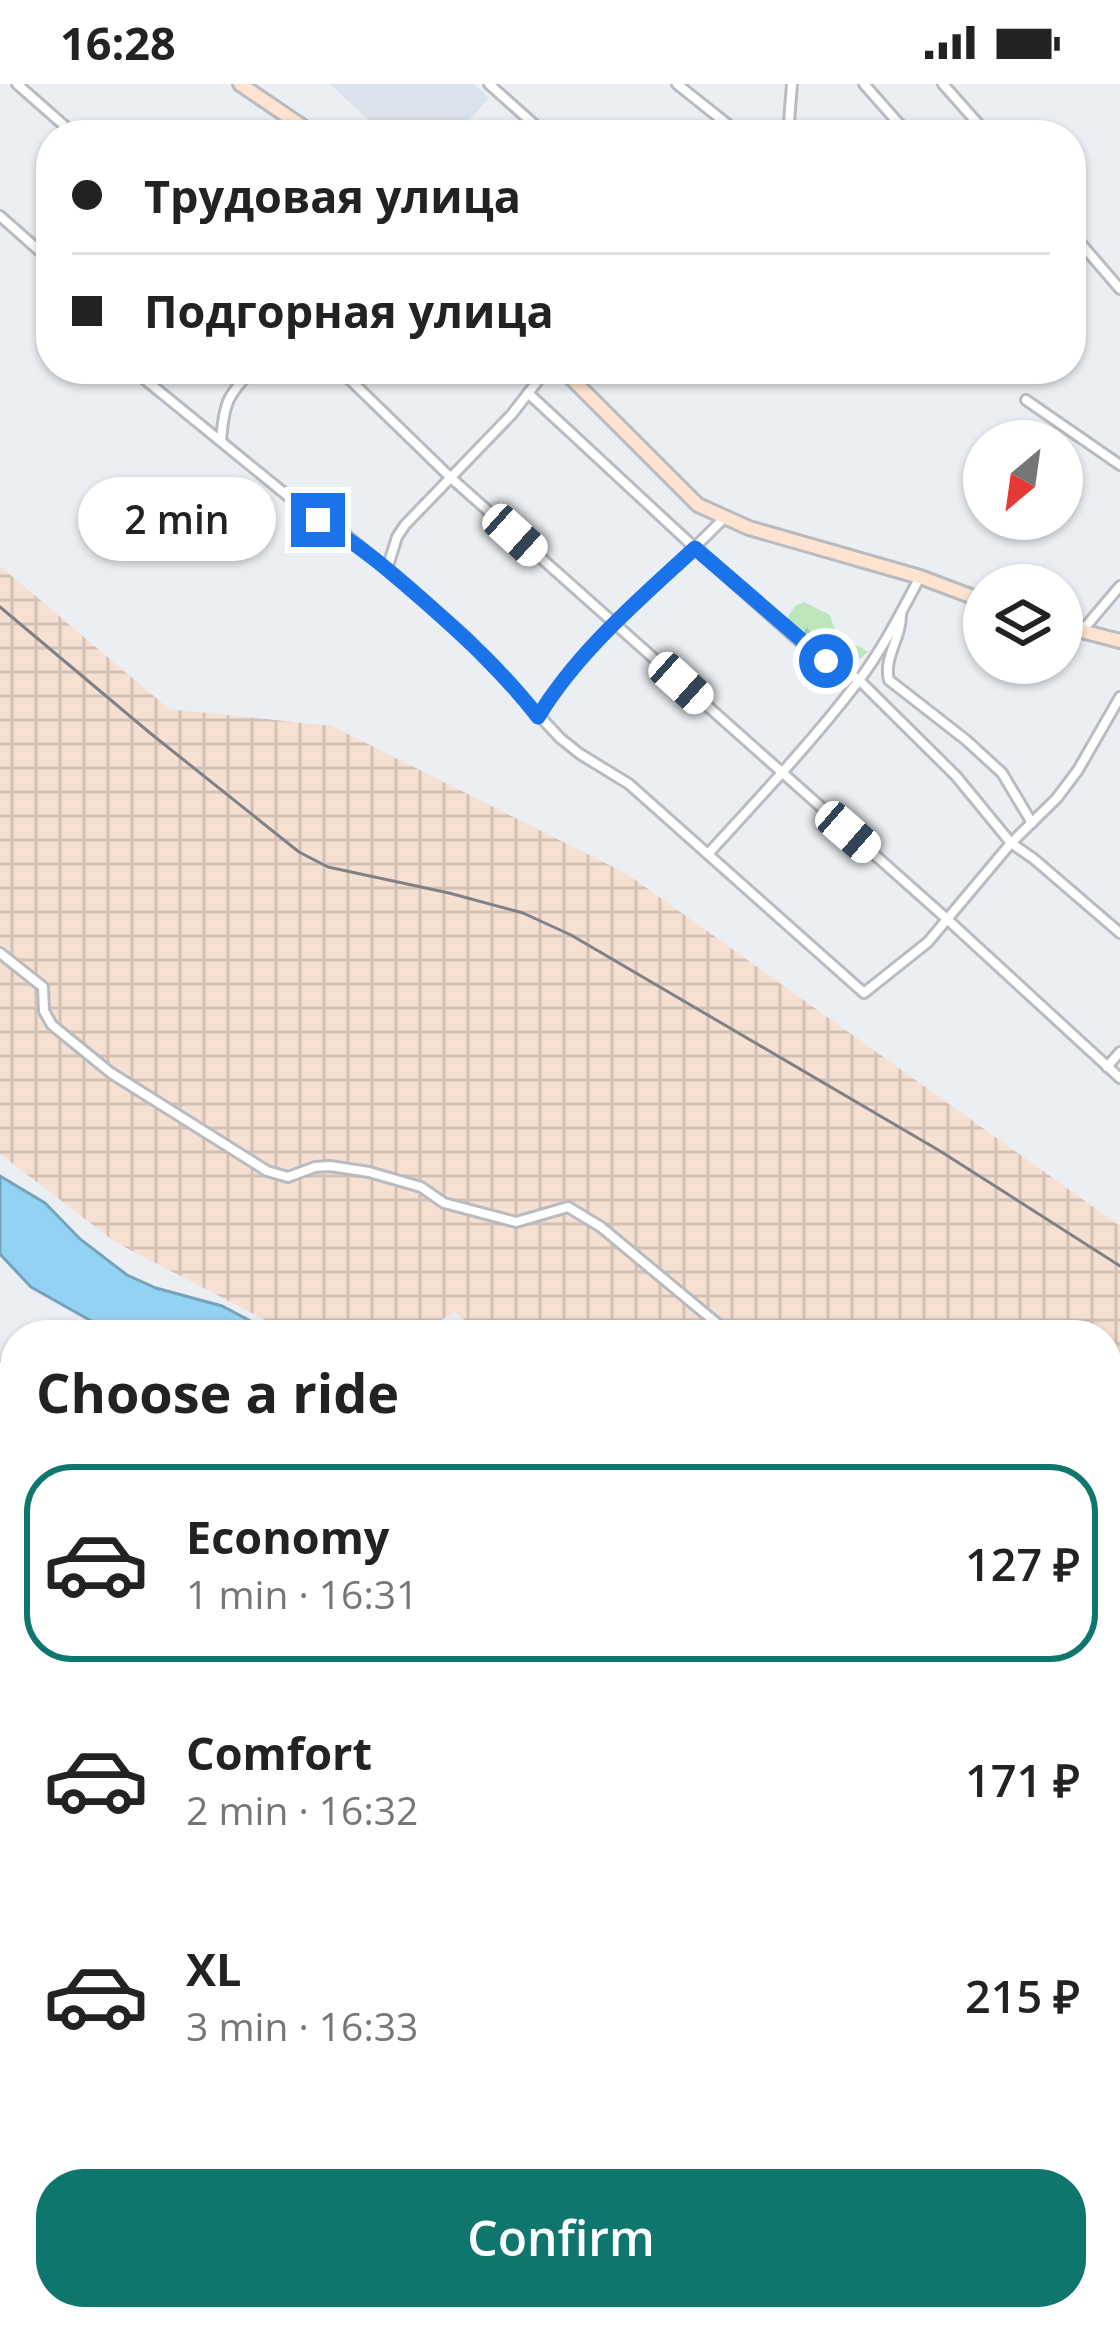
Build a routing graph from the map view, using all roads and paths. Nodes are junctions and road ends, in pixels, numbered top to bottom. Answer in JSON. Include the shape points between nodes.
{"nodes":[{"id":1,"x":17,"y":84,"type":"edge"},
{"id":2,"x":240,"y":84,"type":"edge"},
{"id":3,"x":489,"y":84,"type":"edge"},
{"id":4,"x":677,"y":84,"type":"edge"},
{"id":5,"x":792,"y":84,"type":"edge"},
{"id":6,"x":864,"y":84,"type":"edge"},
{"id":7,"x":943,"y":84,"type":"edge"},
{"id":8,"x":58,"y":120,"type":"edge"},
{"id":9,"x":288,"y":120,"type":"edge"},
{"id":10,"x":529,"y":120,"type":"edge"},
{"id":11,"x":722,"y":120,"type":"edge"},
{"id":12,"x":789,"y":120,"type":"edge"},
{"id":13,"x":896,"y":120,"type":"edge"},
{"id":14,"x":975,"y":120,"type":"edge"},
{"id":15,"x":0,"y":216,"type":"edge"},
{"id":16,"x":36,"y":247,"type":"edge"},
{"id":17,"x":1086,"y":249,"type":"edge"},
{"id":18,"x":1120,"y":289,"type":"edge"},
{"id":19,"x":150,"y":384,"type":"edge"},
{"id":20,"x":239,"y":384,"type":"edge"},
{"id":21,"x":355,"y":384,"type":"edge"},
{"id":22,"x":536,"y":384,"type":"edge"},
{"id":23,"x":577,"y":384,"type":"edge"},
{"id":24,"x":528,"y":393,"type":"junction"},
{"id":25,"x":1026,"y":400,"type":"dead end"},
{"id":26,"x":220,"y":442,"type":"junction"},
{"id":27,"x":1120,"y":465,"type":"edge"},
{"id":28,"x":450,"y":476,"type":"junction"},
{"id":29,"x":725,"y":517,"type":"junction"},
{"id":30,"x":695,"y":548,"type":"junction"},
{"id":31,"x":387,"y":569,"type":"junction"},
{"id":32,"x":920,"y":578,"type":"junction"},
{"id":33,"x":1120,"y":586,"type":"edge"},
{"id":34,"x":963,"y":593,"type":"edge"},
{"id":35,"x":901,"y":613,"type":"junction"},
{"id":36,"x":614,"y":623,"type":"junction"},
{"id":37,"x":1083,"y":631,"type":"edge"},
{"id":38,"x":1083,"y":632,"type":"edge"},
{"id":39,"x":1120,"y":641,"type":"edge"},
{"id":40,"x":859,"y":680,"type":"junction"},
{"id":41,"x":1120,"y":697,"type":"edge"},
{"id":42,"x":538,"y":717,"type":"junction"},
{"id":43,"x":781,"y":773,"type":"junction"},
{"id":44,"x":1032,"y":823,"type":"junction"},
{"id":45,"x":1011,"y":843,"type":"junction"},
{"id":46,"x":708,"y":854,"type":"junction"},
{"id":47,"x":947,"y":920,"type":"junction"},
{"id":48,"x":1120,"y":932,"type":"edge"},
{"id":49,"x":0,"y":952,"type":"edge"},
{"id":50,"x":1120,"y":1052,"type":"edge"},
{"id":51,"x":1107,"y":1067,"type":"junction"},
{"id":52,"x":1120,"y":1078,"type":"edge"},
{"id":53,"x":712,"y":1320,"type":"edge"}],
"edges":[{"from":1,"to":8,"type":"street"},
{"from":2,"to":9,"type":"main road"},
{"from":3,"to":10,"type":"street"},
{"from":4,"to":11,"type":"street"},
{"from":5,"to":12,"type":"street"},
{"from":6,"to":13,"type":"street"},
{"from":7,"to":14,"type":"street"},
{"from":15,"to":16,"type":"street"},
{"from":17,"to":18,"type":"street"},
{"from":19,"to":26,"type":"street"},
{"from":20,"to":26,"type":"street"},
{"from":21,"to":28,"type":"street"},
{"from":22,"to":24,"type":"street"},
{"from":23,"to":29,"type":"main road","via":[[698,505]]},
{"from":24,"to":28,"type":"street"},
{"from":24,"to":30,"type":"street"},
{"from":25,"to":27,"type":"street"},
{"from":26,"to":31,"type":"street"},
{"from":28,"to":31,"type":"street","via":[[405,525]]},
{"from":28,"to":36,"type":"street"},
{"from":29,"to":30,"type":"street"},
{"from":29,"to":32,"type":"main road"},
{"from":30,"to":36,"type":"street"},
{"from":30,"to":40,"type":"street","via":[[808,648]]},
{"from":31,"to":42,"type":"street","via":[[466,637]]},
{"from":32,"to":34,"type":"main road"},
{"from":32,"to":35,"type":"street"},
{"from":33,"to":37,"type":"street"},
{"from":35,"to":40,"type":"street"},
{"from":35,"to":44,"type":"street","via":[[889,680],[1002,773]]},
{"from":36,"to":42,"type":"street"},
{"from":36,"to":43,"type":"street"},
{"from":38,"to":39,"type":"main road"},
{"from":40,"to":43,"type":"street"},
{"from":40,"to":45,"type":"street"},
{"from":41,"to":44,"type":"street","via":[[1066,787]]},
{"from":42,"to":46,"type":"street"},
{"from":43,"to":46,"type":"street"},
{"from":43,"to":47,"type":"street"},
{"from":44,"to":45,"type":"street"},
{"from":45,"to":47,"type":"street"},
{"from":45,"to":48,"type":"street"},
{"from":46,"to":47,"type":"street","via":[[864,993]]},
{"from":47,"to":51,"type":"street"},
{"from":49,"to":53,"type":"street","via":[[43,987],[52,1025],[111,1073],[267,1171],[288,1178],[314,1167],[369,1172],[516,1222],[568,1207]]},
{"from":50,"to":51,"type":"street"},
{"from":51,"to":52,"type":"street"}]}
